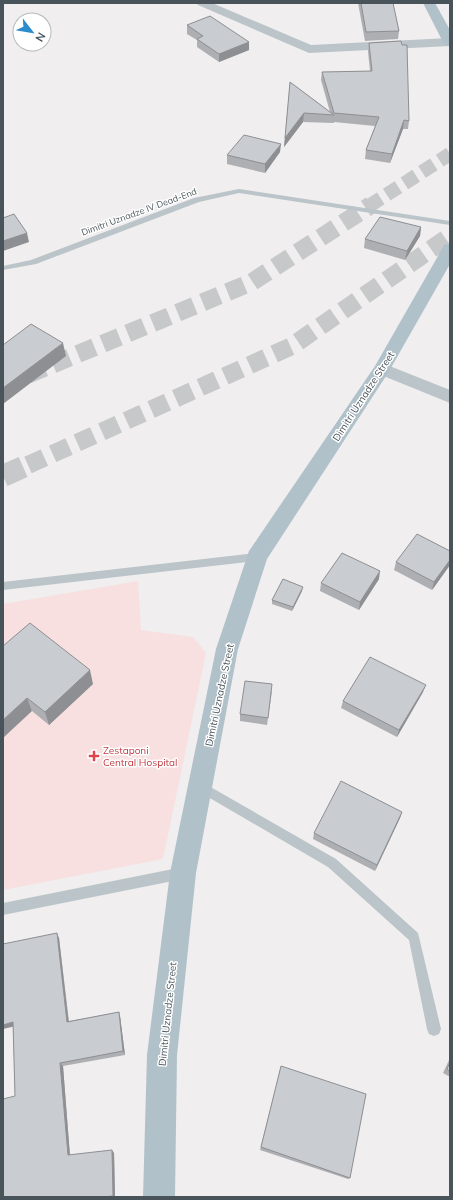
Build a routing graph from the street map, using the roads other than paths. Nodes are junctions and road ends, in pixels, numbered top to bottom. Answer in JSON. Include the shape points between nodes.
{"nodes":[{"id":1,"x":202,"y":3,"type":"edge"},
{"id":2,"x":429,"y":3,"type":"edge"},
{"id":3,"x":450,"y":42,"type":"edge"},
{"id":4,"x":450,"y":223,"type":"edge"},
{"id":5,"x":450,"y":249,"type":"edge"},
{"id":6,"x":3,"y":268,"type":"edge"},
{"id":7,"x":382,"y":370,"type":"junction"},
{"id":8,"x":450,"y":397,"type":"edge"},
{"id":9,"x":257,"y":557,"type":"junction"},
{"id":10,"x":3,"y":586,"type":"edge"},
{"id":11,"x":200,"y":786,"type":"junction"},
{"id":12,"x":183,"y":873,"type":"junction"},
{"id":13,"x":3,"y":909,"type":"edge"},
{"id":14,"x":434,"y":1029,"type":"dead end"},
{"id":15,"x":159,"y":1197,"type":"edge"}],
"edges":[{"from":1,"to":3,"type":"street","via":[[309,49]]},
{"from":2,"to":3,"type":"main road"},
{"from":4,"to":6,"type":"lane","name":"Dimitri Uznadze IV Dead-End","via":[[239,191],[197,200],[33,262]]},
{"from":5,"to":7,"type":"main road","name":"Dimitri Uznadze Street"},
{"from":7,"to":8,"type":"street"},
{"from":7,"to":9,"type":"main road","name":"Dimitri Uznadze Street"},
{"from":9,"to":10,"type":"lane"},
{"from":9,"to":11,"type":"main road","name":"Dimitri Uznadze Street","via":[[227,649]]},
{"from":11,"to":12,"type":"main road","name":"Dimitri Uznadze Street"},
{"from":11,"to":14,"type":"lane","via":[[332,863],[414,937]]},
{"from":12,"to":13,"type":"lane"},
{"from":12,"to":15,"type":"main road","name":"Dimitri Uznadze Street","via":[[162,1055]]}]}
